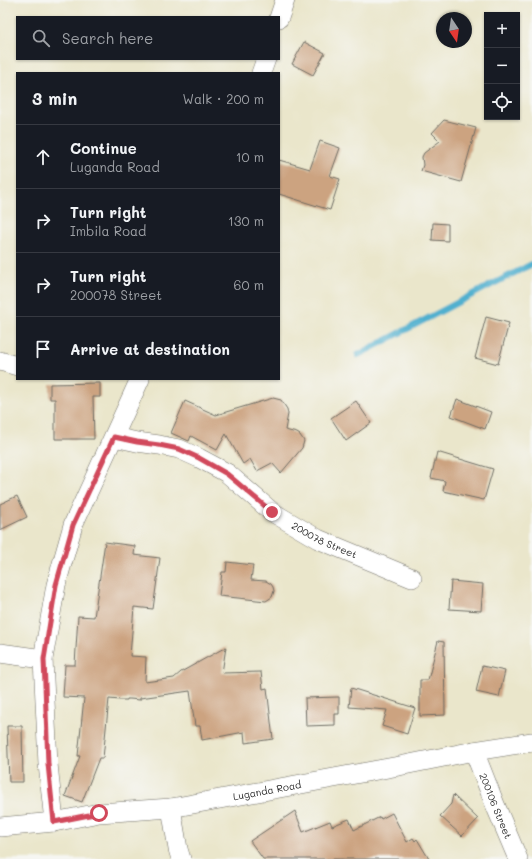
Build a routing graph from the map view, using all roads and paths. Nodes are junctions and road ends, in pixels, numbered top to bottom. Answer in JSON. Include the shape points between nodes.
{"nodes":[{"id":1,"x":285,"y":0,"type":"edge"},
{"id":2,"x":280,"y":16,"type":"edge"},
{"id":3,"x":266,"y":60,"type":"edge"},
{"id":4,"x":261,"y":72,"type":"edge"},
{"id":5,"x":0,"y":361,"type":"edge"},
{"id":6,"x":16,"y":366,"type":"edge"},
{"id":7,"x":136,"y":380,"type":"edge"},
{"id":8,"x":114,"y":437,"type":"junction"},
{"id":9,"x":412,"y":578,"type":"dead end"},
{"id":10,"x":0,"y":653,"type":"edge"},
{"id":11,"x":44,"y":659,"type":"junction"},
{"id":12,"x":532,"y":742,"type":"edge"},
{"id":13,"x":474,"y":751,"type":"junction"},
{"id":14,"x":171,"y":808,"type":"junction"},
{"id":15,"x":54,"y":822,"type":"junction"},
{"id":16,"x":0,"y":827,"type":"edge"},
{"id":17,"x":181,"y":859,"type":"edge"},
{"id":18,"x":518,"y":859,"type":"edge"}],
"edges":[{"from":1,"to":2,"type":"street"},
{"from":3,"to":4,"type":"street"},
{"from":5,"to":6,"type":"street"},
{"from":7,"to":8,"type":"street"},
{"from":8,"to":9,"type":"street","name":"200078 Street","via":[[179,449],[199,458],[227,474],[272,512],[318,539]]},
{"from":8,"to":11,"type":"street","via":[[73,525],[56,585]]},
{"from":10,"to":11,"type":"street"},
{"from":11,"to":15,"type":"street","via":[[48,764]]},
{"from":12,"to":13,"type":"street","name":"Luganda Road"},
{"from":13,"to":14,"type":"street","name":"Luganda Road"},
{"from":13,"to":18,"type":"street","name":"200106 Street"},
{"from":14,"to":15,"type":"street","name":"Luganda Road","via":[[99,813]]},
{"from":14,"to":17,"type":"street"},
{"from":15,"to":16,"type":"street","name":"Luganda Road"}]}
